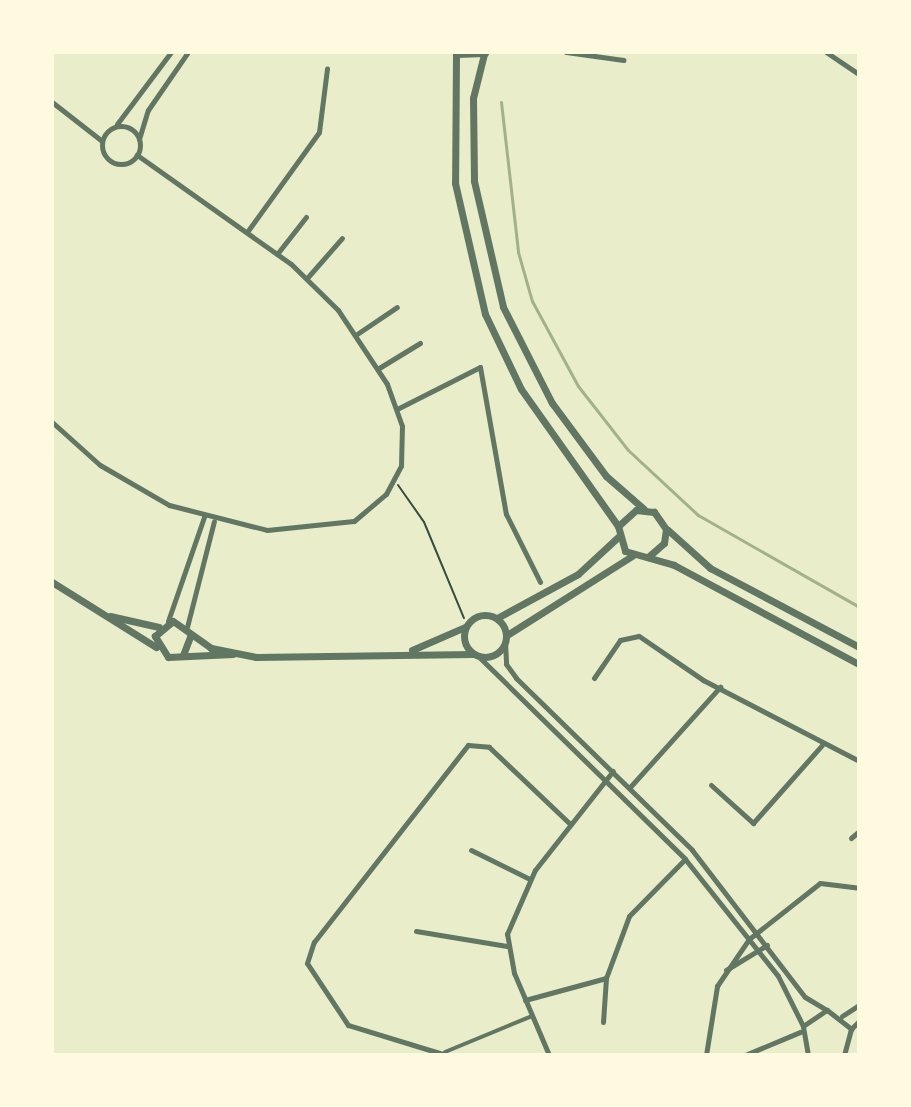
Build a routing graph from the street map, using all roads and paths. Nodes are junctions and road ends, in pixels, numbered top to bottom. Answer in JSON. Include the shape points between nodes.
{"nodes":[{"id":1,"x":171,"y":52,"type":"edge"},
{"id":2,"x":188,"y":52,"type":"edge"},
{"id":3,"x":566,"y":52,"type":"edge"},
{"id":4,"x":826,"y":52,"type":"edge"},
{"id":5,"x":455,"y":53,"type":"edge"},
{"id":6,"x":486,"y":53,"type":"edge"},
{"id":7,"x":618,"y":57,"type":"edge"},
{"id":8,"x":327,"y":69,"type":"dead end"},
{"id":9,"x":859,"y":74,"type":"edge"},
{"id":10,"x":52,"y":102,"type":"edge"},
{"id":11,"x":112,"y":127,"type":"junction"},
{"id":12,"x":139,"y":140,"type":"junction"},
{"id":13,"x":102,"y":141,"type":"junction"},
{"id":14,"x":137,"y":155,"type":"junction"},
{"id":15,"x":306,"y":217,"type":"dead end"},
{"id":16,"x":247,"y":232,"type":"junction"},
{"id":17,"x":342,"y":238,"type":"dead end"},
{"id":18,"x":277,"y":254,"type":"junction"},
{"id":19,"x":307,"y":278,"type":"junction"},
{"id":20,"x":397,"y":307,"type":"dead end"},
{"id":21,"x":357,"y":334,"type":"junction"},
{"id":22,"x":420,"y":343,"type":"dead end"},
{"id":23,"x":379,"y":368,"type":"junction"},
{"id":24,"x":397,"y":409,"type":"junction"},
{"id":25,"x":52,"y":422,"type":"edge"},
{"id":26,"x":394,"y":482,"type":"junction"},
{"id":27,"x":644,"y":509,"type":"junction"},
{"id":28,"x":204,"y":517,"type":"junction"},
{"id":29,"x":214,"y":521,"type":"junction"},
{"id":30,"x":663,"y":522,"type":"junction"},
{"id":31,"x":618,"y":526,"type":"junction"},
{"id":32,"x":618,"y":537,"type":"junction"},
{"id":33,"x":632,"y":556,"type":"junction"},
{"id":34,"x":648,"y":557,"type":"junction"},
{"id":35,"x":52,"y":582,"type":"edge"},
{"id":36,"x":540,"y":582,"type":"dead end"},
{"id":37,"x":90,"y":607,"type":"junction"},
{"id":38,"x":497,"y":618,"type":"junction"},
{"id":39,"x":168,"y":621,"type":"junction"},
{"id":40,"x":465,"y":623,"type":"junction"},
{"id":41,"x":159,"y":627,"type":"junction"},
{"id":42,"x":189,"y":630,"type":"junction"},
{"id":43,"x":506,"y":639,"type":"junction"},
{"id":44,"x":156,"y":647,"type":"junction"},
{"id":45,"x":859,"y":647,"type":"edge"},
{"id":46,"x":401,"y":653,"type":"junction"},
{"id":47,"x":233,"y":654,"type":"junction"},
{"id":48,"x":183,"y":655,"type":"junction"},
{"id":49,"x":476,"y":655,"type":"junction"},
{"id":50,"x":859,"y":664,"type":"edge"},
{"id":51,"x":594,"y":678,"type":"dead end"},
{"id":52,"x":720,"y":687,"type":"junction"},
{"id":53,"x":822,"y":745,"type":"junction"},
{"id":54,"x":859,"y":761,"type":"edge"},
{"id":55,"x":613,"y":771,"type":"junction"},
{"id":56,"x":606,"y":779,"type":"junction"},
{"id":57,"x":711,"y":785,"type":"dead end"},
{"id":58,"x":630,"y":787,"type":"junction"},
{"id":59,"x":569,"y":823,"type":"junction"},
{"id":60,"x":859,"y":831,"type":"edge"},
{"id":61,"x":851,"y":838,"type":"dead end"},
{"id":62,"x":471,"y":850,"type":"dead end"},
{"id":63,"x":685,"y":859,"type":"junction"},
{"id":64,"x":530,"y":879,"type":"junction"},
{"id":65,"x":859,"y":888,"type":"edge"},
{"id":66,"x":416,"y":931,"type":"dead end"},
{"id":67,"x":757,"y":932,"type":"junction"},
{"id":68,"x":749,"y":939,"type":"junction"},
{"id":69,"x":767,"y":945,"type":"junction"},
{"id":70,"x":507,"y":946,"type":"junction"},
{"id":71,"x":761,"y":954,"type":"junction"},
{"id":72,"x":725,"y":970,"type":"junction"},
{"id":73,"x":606,"y":978,"type":"junction"},
{"id":74,"x":525,"y":1000,"type":"junction"},
{"id":75,"x":859,"y":1005,"type":"edge"},
{"id":76,"x":827,"y":1010,"type":"junction"},
{"id":77,"x":532,"y":1016,"type":"junction"},
{"id":78,"x":842,"y":1016,"type":"junction"},
{"id":79,"x":859,"y":1021,"type":"edge"},
{"id":80,"x":603,"y":1022,"type":"dead end"},
{"id":81,"x":802,"y":1028,"type":"junction"},
{"id":82,"x":851,"y":1029,"type":"junction"},
{"id":83,"x":852,"y":1038,"type":"junction"},
{"id":84,"x":445,"y":1053,"type":"edge"},
{"id":85,"x":549,"y":1055,"type":"edge"},
{"id":86,"x":706,"y":1055,"type":"edge"},
{"id":87,"x":745,"y":1055,"type":"edge"},
{"id":88,"x":792,"y":1055,"type":"edge"},
{"id":89,"x":800,"y":1055,"type":"edge"},
{"id":90,"x":808,"y":1055,"type":"edge"},
{"id":91,"x":844,"y":1055,"type":"edge"},
{"id":92,"x":851,"y":1055,"type":"edge"}],
"edges":[{"from":1,"to":11,"type":"street"},
{"from":2,"to":12,"type":"street","via":[[148,110]]},
{"from":3,"to":7,"type":"street"},
{"from":4,"to":9,"type":"street"},
{"from":5,"to":6,"type":"street"},
{"from":5,"to":31,"type":"street","via":[[456,194],[485,314],[529,401]]},
{"from":6,"to":27,"type":"street","via":[[473,98],[474,181],[503,307],[552,403],[606,476]]},
{"from":8,"to":16,"type":"street","via":[[319,132]]},
{"from":10,"to":13,"type":"street"},
{"from":11,"to":12,"type":"street","via":[[129,127]]},
{"from":11,"to":13,"type":"street"},
{"from":12,"to":14,"type":"street"},
{"from":13,"to":14,"type":"street","via":[[114,163]]},
{"from":14,"to":16,"type":"street"},
{"from":15,"to":18,"type":"street"},
{"from":16,"to":18,"type":"street"},
{"from":17,"to":19,"type":"street"},
{"from":18,"to":19,"type":"street"},
{"from":19,"to":21,"type":"street"},
{"from":20,"to":21,"type":"street"},
{"from":21,"to":23,"type":"street"},
{"from":22,"to":23,"type":"street"},
{"from":23,"to":24,"type":"street"},
{"from":24,"to":26,"type":"street","via":[[403,450]]},
{"from":24,"to":36,"type":"street","via":[[480,367],[506,514]]},
{"from":25,"to":28,"type":"street","via":[[100,465]]},
{"from":26,"to":29,"type":"street","via":[[367,511],[332,529]]},
{"from":26,"to":40,"type":"path","via":[[424,522]]},
{"from":27,"to":30,"type":"street"},
{"from":27,"to":31,"type":"street"},
{"from":28,"to":29,"type":"street"},
{"from":28,"to":39,"type":"street"},
{"from":29,"to":42,"type":"street"},
{"from":30,"to":34,"type":"street","via":[[664,543]]},
{"from":30,"to":45,"type":"street","via":[[675,542],[710,568]]},
{"from":31,"to":32,"type":"street"},
{"from":32,"to":33,"type":"street"},
{"from":32,"to":38,"type":"street","via":[[578,574]]},
{"from":33,"to":34,"type":"street"},
{"from":33,"to":43,"type":"street"},
{"from":34,"to":50,"type":"street"},
{"from":35,"to":37,"type":"street"},
{"from":37,"to":41,"type":"street"},
{"from":37,"to":44,"type":"street"},
{"from":38,"to":40,"type":"street","via":[[476,616]]},
{"from":38,"to":43,"type":"street"},
{"from":39,"to":41,"type":"street"},
{"from":39,"to":42,"type":"street"},
{"from":40,"to":46,"type":"street"},
{"from":40,"to":49,"type":"street"},
{"from":41,"to":44,"type":"street"},
{"from":42,"to":47,"type":"street"},
{"from":42,"to":48,"type":"street"},
{"from":43,"to":49,"type":"street","via":[[495,655]]},
{"from":43,"to":55,"type":"street","via":[[509,670]]},
{"from":44,"to":48,"type":"street","via":[[168,657]]},
{"from":46,"to":47,"type":"street","via":[[279,660]]},
{"from":46,"to":49,"type":"street"},
{"from":47,"to":48,"type":"street"},
{"from":49,"to":56,"type":"street"},
{"from":51,"to":52,"type":"street","via":[[629,635]]},
{"from":52,"to":53,"type":"street"},
{"from":52,"to":58,"type":"street"},
{"from":53,"to":54,"type":"street"},
{"from":53,"to":57,"type":"street","via":[[753,823]]},
{"from":55,"to":56,"type":"street"},
{"from":55,"to":58,"type":"street"},
{"from":56,"to":59,"type":"street"},
{"from":56,"to":63,"type":"street"},
{"from":58,"to":67,"type":"street"},
{"from":59,"to":64,"type":"street"},
{"from":59,"to":84,"type":"street","via":[[489,747],[468,745],[314,942],[310,970],[348,1025]]},
{"from":60,"to":61,"type":"street"},
{"from":62,"to":64,"type":"street"},
{"from":63,"to":68,"type":"street"},
{"from":63,"to":73,"type":"street","via":[[629,916]]},
{"from":64,"to":70,"type":"street"},
{"from":65,"to":67,"type":"street","via":[[820,883]]},
{"from":66,"to":70,"type":"street"},
{"from":67,"to":68,"type":"street"},
{"from":67,"to":69,"type":"street"},
{"from":68,"to":71,"type":"street"},
{"from":68,"to":72,"type":"street"},
{"from":69,"to":71,"type":"street"},
{"from":69,"to":76,"type":"street","via":[[805,997]]},
{"from":70,"to":74,"type":"street"},
{"from":71,"to":72,"type":"street"},
{"from":71,"to":81,"type":"street"},
{"from":72,"to":86,"type":"street","via":[[711,1006]]},
{"from":73,"to":74,"type":"street"},
{"from":73,"to":80,"type":"street"},
{"from":74,"to":77,"type":"street"},
{"from":75,"to":78,"type":"street"},
{"from":76,"to":78,"type":"street"},
{"from":76,"to":81,"type":"street"},
{"from":77,"to":84,"type":"street"},
{"from":77,"to":85,"type":"street"},
{"from":78,"to":82,"type":"street"},
{"from":79,"to":82,"type":"street"},
{"from":81,"to":87,"type":"street"},
{"from":81,"to":90,"type":"street"},
{"from":82,"to":83,"type":"street"},
{"from":83,"to":91,"type":"street"},
{"from":83,"to":92,"type":"street"},
{"from":88,"to":89,"type":"street"}]}
